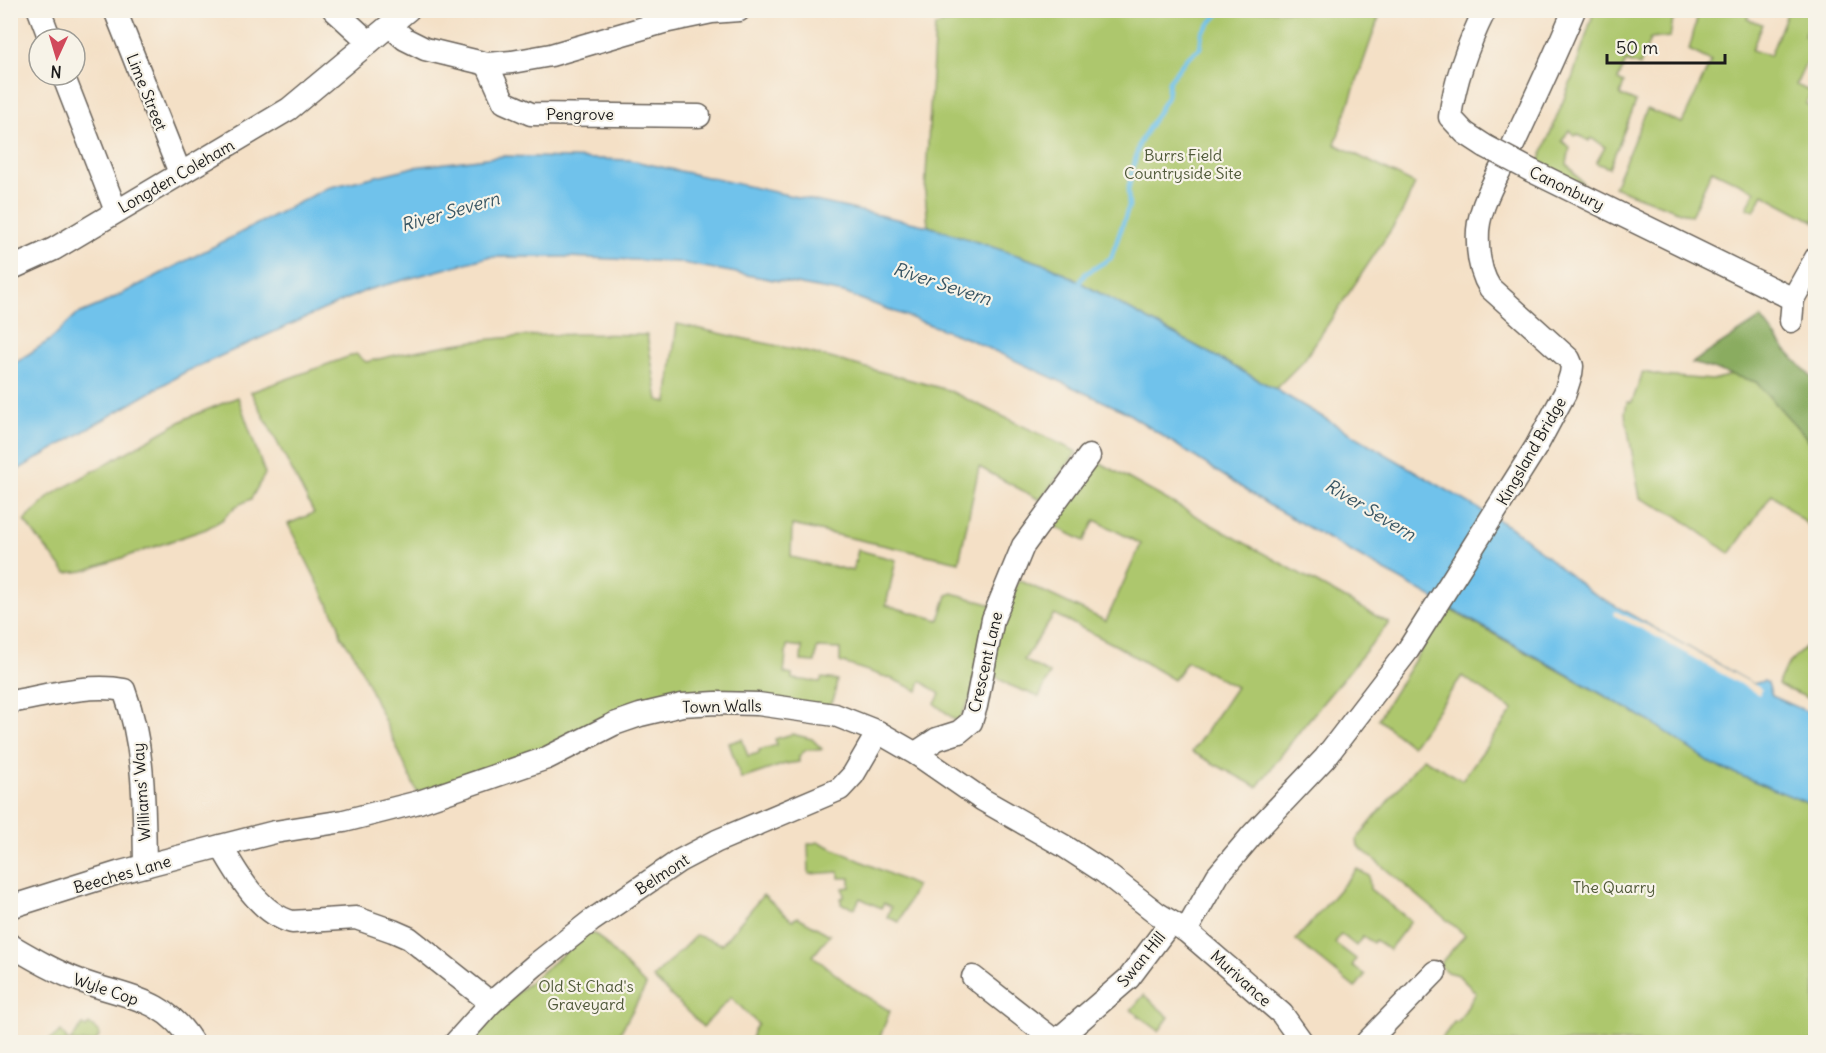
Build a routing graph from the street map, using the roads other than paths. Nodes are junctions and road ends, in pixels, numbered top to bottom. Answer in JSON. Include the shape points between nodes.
{"nodes":[{"id":1,"x":39,"y":10,"type":"edge"},
{"id":2,"x":115,"y":10,"type":"edge"},
{"id":3,"x":334,"y":10,"type":"edge"},
{"id":4,"x":408,"y":10,"type":"edge"},
{"id":5,"x":739,"y":10,"type":"edge"},
{"id":6,"x":1485,"y":10,"type":"edge"},
{"id":7,"x":1574,"y":10,"type":"edge"},
{"id":8,"x":390,"y":26,"type":"junction"},
{"id":9,"x":45,"y":27,"type":"edge"},
{"id":10,"x":369,"y":42,"type":"junction"},
{"id":11,"x":487,"y":64,"type":"junction"},
{"id":12,"x":68,"y":87,"type":"edge"},
{"id":13,"x":699,"y":116,"type":"dead end"},
{"id":14,"x":180,"y":173,"type":"junction"},
{"id":15,"x":116,"y":211,"type":"junction"},
{"id":16,"x":1815,"y":258,"type":"edge"},
{"id":17,"x":10,"y":269,"type":"edge"},
{"id":18,"x":1089,"y":456,"type":"dead end"},
{"id":19,"x":10,"y":702,"type":"edge"},
{"id":20,"x":878,"y":732,"type":"junction"},
{"id":21,"x":918,"y":755,"type":"junction"},
{"id":22,"x":228,"y":844,"type":"junction"},
{"id":23,"x":145,"y":866,"type":"junction"},
{"id":24,"x":10,"y":907,"type":"edge"},
{"id":25,"x":1178,"y":927,"type":"junction"},
{"id":26,"x":10,"y":945,"type":"edge"},
{"id":27,"x":1434,"y":972,"type":"dead end"},
{"id":28,"x":973,"y":977,"type":"dead end"},
{"id":29,"x":491,"y":1003,"type":"junction"},
{"id":30,"x":192,"y":1042,"type":"edge"},
{"id":31,"x":456,"y":1042,"type":"edge"},
{"id":32,"x":1056,"y":1042,"type":"edge"},
{"id":33,"x":1302,"y":1042,"type":"edge"},
{"id":34,"x":1367,"y":1042,"type":"edge"}],
"edges":[{"from":1,"to":9,"type":"street"},
{"from":2,"to":14,"type":"street","name":"Lime Street"},
{"from":3,"to":10,"type":"street"},
{"from":4,"to":8,"type":"street","name":"Longden Coleham"},
{"from":5,"to":11,"type":"street","via":[[664,22],[551,55]]},
{"from":6,"to":16,"type":"street","name":"Canonbury","bridge":true,"via":[[1471,38],[1453,98],[1450,117],[1465,133],[1792,310]]},
{"from":7,"to":25,"type":"street","name":"Kingsland Bridge","via":[[1492,189],[1478,230],[1480,263],[1490,288],[1569,359],[1572,366],[1565,393],[1536,447],[1408,650],[1325,758],[1252,835]]},
{"from":8,"to":10,"type":"street","name":"Longden Coleham"},
{"from":8,"to":11,"type":"street","via":[[425,49]]},
{"from":10,"to":14,"type":"street","name":"Longden Coleham","via":[[289,109]]},
{"from":11,"to":13,"type":"street","name":"Pengrove","via":[[504,102],[531,114]]},
{"from":12,"to":15,"type":"street"},
{"from":14,"to":15,"type":"street","name":"Longden Coleham"},
{"from":15,"to":17,"type":"street","name":"Longden Coleham","via":[[54,249]]},
{"from":18,"to":21,"type":"street","name":"Crescent Lane","via":[[1023,546],[993,619],[971,722],[959,732],[937,739]]},
{"from":19,"to":23,"type":"street","name":"Williams' Way","via":[[90,690],[124,690],[140,752]]},
{"from":20,"to":21,"type":"street","name":"Town Walls"},
{"from":20,"to":22,"type":"street","name":"Town Walls","via":[[820,712],[758,704],[682,705],[614,724],[547,758],[418,802]]},
{"from":20,"to":29,"type":"street","name":"Belmont","via":[[853,775],[840,789],[679,861],[591,921]]},
{"from":21,"to":25,"type":"street","name":"Town Walls","via":[[983,800],[1104,872]]},
{"from":22,"to":23,"type":"street","name":"Beeches Lane"},
{"from":22,"to":29,"type":"street","via":[[233,867],[263,904],[284,920],[356,918],[393,931],[409,938]]},
{"from":23,"to":24,"type":"street","name":"Beeches Lane"},
{"from":25,"to":32,"type":"street","name":"Swan Hill","via":[[1129,978]]},
{"from":25,"to":33,"type":"street","name":"Murivance","via":[[1281,1014]]},
{"from":26,"to":30,"type":"street","name":"Wyle Cop","via":[[52,969],[167,1012]]},
{"from":27,"to":34,"type":"street"},
{"from":28,"to":32,"type":"street"},
{"from":29,"to":31,"type":"street","name":"Belmont"}]}
